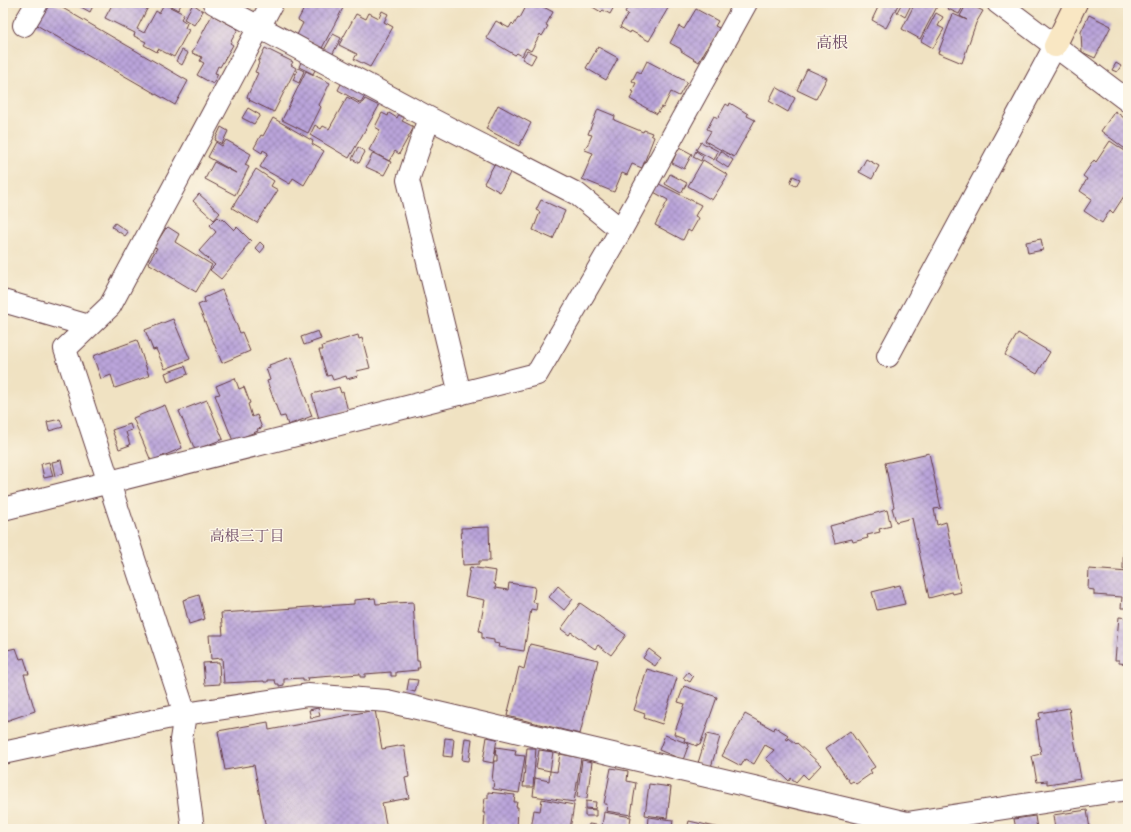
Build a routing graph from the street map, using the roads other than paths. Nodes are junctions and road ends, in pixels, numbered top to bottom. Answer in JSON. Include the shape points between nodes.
{"nodes":[{"id":1,"x":37,"y":3,"type":"edge"},
{"id":2,"x":214,"y":3,"type":"edge"},
{"id":3,"x":272,"y":3,"type":"edge"},
{"id":4,"x":746,"y":3,"type":"edge"},
{"id":5,"x":998,"y":3,"type":"edge"},
{"id":6,"x":1076,"y":3,"type":"edge"},
{"id":7,"x":24,"y":25,"type":"dead end"},
{"id":8,"x":258,"y":27,"type":"junction"},
{"id":9,"x":1055,"y":46,"type":"junction"},
{"id":10,"x":1128,"y":101,"type":"edge"},
{"id":11,"x":429,"y":118,"type":"junction"},
{"id":12,"x":621,"y":230,"type":"junction"},
{"id":13,"x":3,"y":300,"type":"edge"},
{"id":14,"x":89,"y":326,"type":"junction"},
{"id":15,"x":888,"y":356,"type":"dead end"},
{"id":16,"x":460,"y":394,"type":"junction"},
{"id":17,"x":108,"y":483,"type":"junction"},
{"id":18,"x":3,"y":509,"type":"edge"},
{"id":19,"x":185,"y":714,"type":"junction"},
{"id":20,"x":3,"y":753,"type":"edge"},
{"id":21,"x":1128,"y":789,"type":"edge"},
{"id":22,"x":193,"y":829,"type":"edge"}],
"edges":[{"from":1,"to":7,"type":"street"},
{"from":2,"to":8,"type":"street"},
{"from":3,"to":8,"type":"street"},
{"from":4,"to":12,"type":"street"},
{"from":5,"to":9,"type":"street"},
{"from":6,"to":9,"type":"street"},
{"from":8,"to":11,"type":"street"},
{"from":8,"to":14,"type":"street","via":[[110,306]]},
{"from":9,"to":10,"type":"street"},
{"from":9,"to":15,"type":"street"},
{"from":11,"to":12,"type":"street","via":[[577,194]]},
{"from":11,"to":16,"type":"street","via":[[408,180]]},
{"from":12,"to":16,"type":"street","via":[[537,374]]},
{"from":13,"to":14,"type":"street"},
{"from":14,"to":17,"type":"street","via":[[65,350]]},
{"from":16,"to":17,"type":"street"},
{"from":17,"to":18,"type":"street"},
{"from":17,"to":19,"type":"street"},
{"from":19,"to":20,"type":"street"},
{"from":19,"to":21,"type":"street","via":[[308,695],[387,701],[907,823]]},
{"from":19,"to":22,"type":"street","via":[[181,740]]}]}
